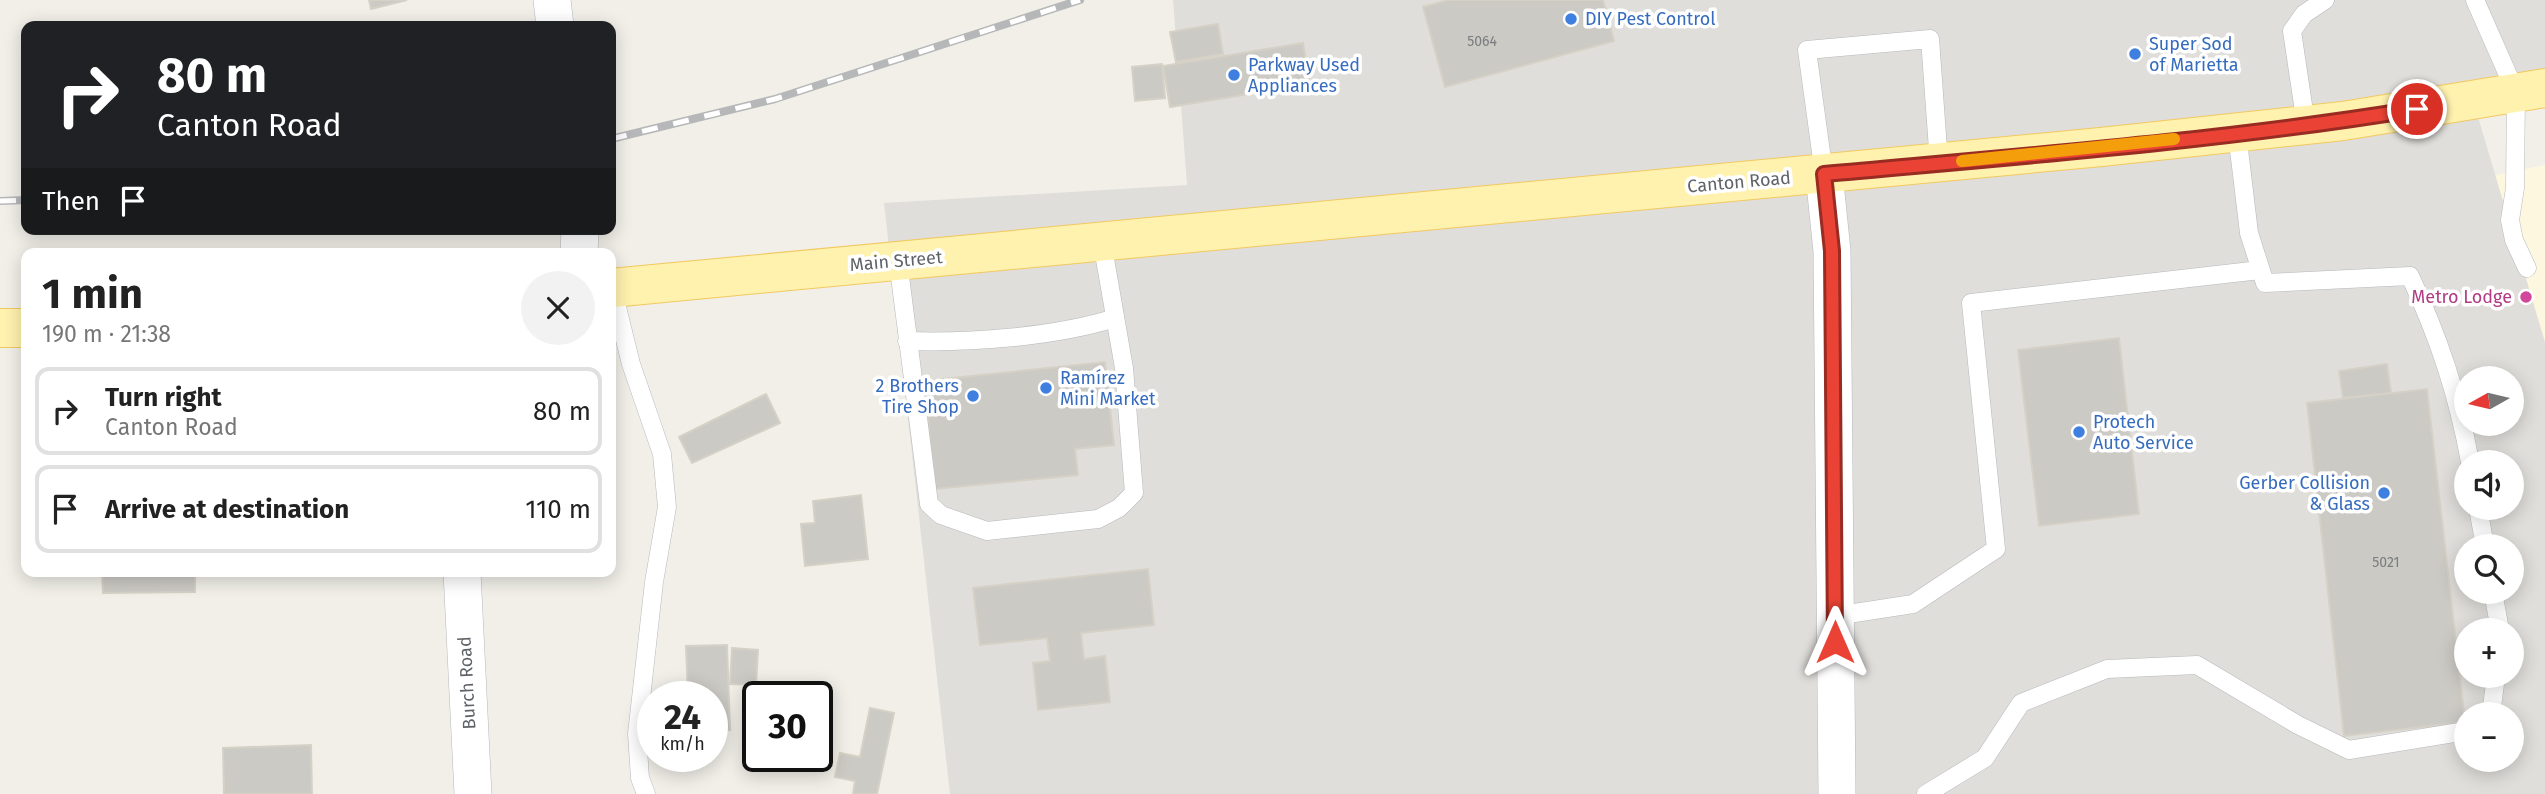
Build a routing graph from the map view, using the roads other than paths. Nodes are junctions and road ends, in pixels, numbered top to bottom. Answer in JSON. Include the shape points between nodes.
{"nodes":[{"id":1,"x":552,"y":0,"type":"edge"},
{"id":2,"x":2325,"y":0,"type":"edge"},
{"id":3,"x":2474,"y":0,"type":"edge"},
{"id":4,"x":554,"y":21,"type":"edge"},
{"id":5,"x":2530,"y":91,"type":"edge"},
{"id":6,"x":2306,"y":125,"type":"junction"},
{"id":7,"x":2237,"y":133,"type":"junction"},
{"id":8,"x":1939,"y":163,"type":"junction"},
{"id":9,"x":1824,"y":174,"type":"junction"},
{"id":10,"x":1181,"y":234,"type":"joint"},
{"id":11,"x":1102,"y":242,"type":"junction"},
{"id":12,"x":898,"y":261,"type":"junction"},
{"id":13,"x":2527,"y":268,"type":"dead end"},
{"id":14,"x":2260,"y":270,"type":"junction"},
{"id":15,"x":616,"y":288,"type":"edge"},
{"id":16,"x":616,"y":307,"type":"edge"},
{"id":17,"x":1115,"y":318,"type":"junction"},
{"id":18,"x":0,"y":328,"type":"edge"},
{"id":19,"x":21,"y":328,"type":"edge"},
{"id":20,"x":907,"y":341,"type":"junction"},
{"id":21,"x":2468,"y":450,"type":"edge"},
{"id":22,"x":462,"y":577,"type":"edge"},
{"id":23,"x":1835,"y":616,"type":"junction"},
{"id":24,"x":2454,"y":733,"type":"edge"},
{"id":25,"x":473,"y":794,"type":"edge"},
{"id":26,"x":646,"y":794,"type":"edge"},
{"id":27,"x":1837,"y":794,"type":"edge"},
{"id":28,"x":1926,"y":794,"type":"edge"}],
"edges":[{"from":1,"to":4,"type":"street"},
{"from":2,"to":6,"type":"lane","via":[[2304,14],[2291,31]]},
{"from":3,"to":5,"type":"lane"},
{"from":5,"to":6,"type":"main road","name":"Canton Road"},
{"from":5,"to":13,"type":"lane","via":[[2510,220]]},
{"from":6,"to":7,"type":"main road","name":"Canton Road"},
{"from":7,"to":8,"type":"main road","name":"Canton Road"},
{"from":7,"to":14,"type":"lane","via":[[2249,233]]},
{"from":8,"to":9,"type":"main road","name":"Canton Road"},
{"from":8,"to":9,"type":"lane","via":[[1930,39],[1807,50]]},
{"from":9,"to":10,"type":"main road","name":"Canton Road"},
{"from":9,"to":23,"type":"street","via":[[1832,251]]},
{"from":10,"to":11,"type":"main road","name":"Main Street"},
{"from":11,"to":12,"type":"main road","name":"Main Street"},
{"from":11,"to":17,"type":"lane"},
{"from":12,"to":15,"type":"main road","name":"Main Street"},
{"from":12,"to":20,"type":"lane"},
{"from":14,"to":21,"type":"lane","via":[[2265,283],[2410,276],[2432,323],[2460,405]]},
{"from":14,"to":23,"type":"lane","via":[[1970,303],[1996,549],[1913,604]]},
{"from":16,"to":26,"type":"lane","via":[[662,454],[667,507],[637,734],[640,778]]},
{"from":17,"to":20,"type":"lane","via":[[1073,329],[951,342]]},
{"from":17,"to":20,"type":"lane","via":[[1124,368],[1134,493],[1098,519],[987,531],[941,515],[929,504]]},
{"from":18,"to":19,"type":"main road"},
{"from":22,"to":25,"type":"street","name":"Burch Road"},
{"from":23,"to":27,"type":"street"},
{"from":24,"to":28,"type":"lane","via":[[2349,750],[2298,726],[2197,665],[2107,669],[2021,703],[1985,758]]}]}
